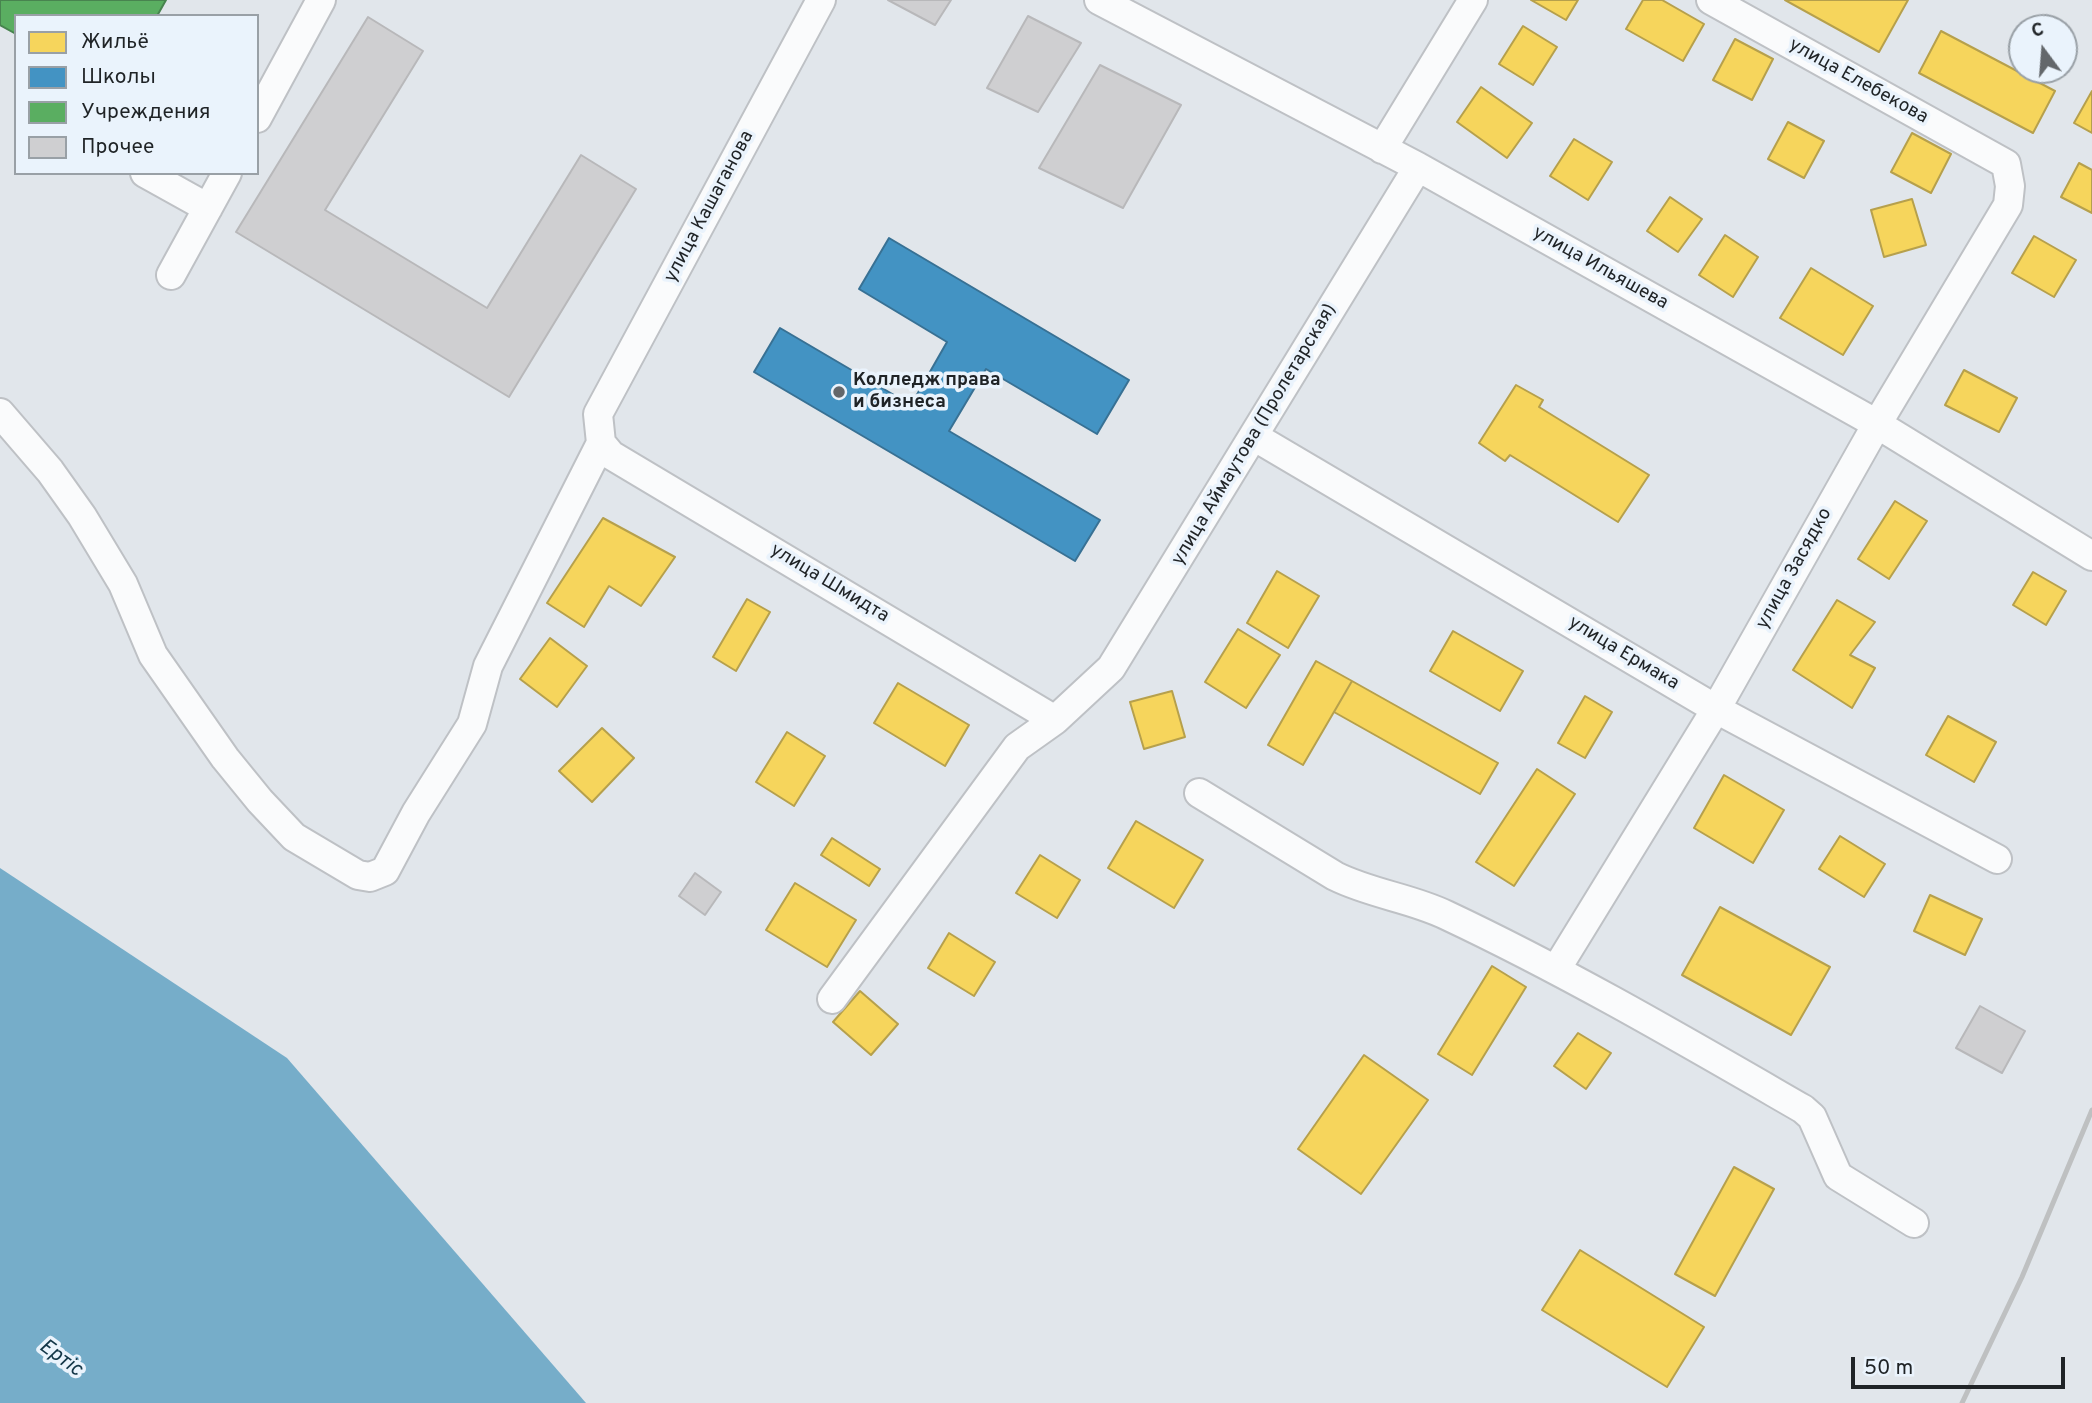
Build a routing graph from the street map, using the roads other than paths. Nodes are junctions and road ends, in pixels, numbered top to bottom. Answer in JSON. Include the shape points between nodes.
{"nodes":[{"id":1,"x":321,"y":0,"type":"edge"},
{"id":2,"x":821,"y":0,"type":"edge"},
{"id":3,"x":1099,"y":0,"type":"edge"},
{"id":4,"x":1473,"y":0,"type":"edge"},
{"id":5,"x":1711,"y":0,"type":"edge"},
{"id":6,"x":259,"y":114,"type":"edge"},
{"id":7,"x":1382,"y":149,"type":"junction"},
{"id":8,"x":2006,"y":164,"type":"joint"},
{"id":9,"x":1418,"y":167,"type":"junction"},
{"id":10,"x":149,"y":175,"type":"edge"},
{"id":11,"x":226,"y":175,"type":"edge"},
{"id":12,"x":208,"y":208,"type":"junction"},
{"id":13,"x":171,"y":275,"type":"dead end"},
{"id":14,"x":0,"y":413,"type":"edge"},
{"id":15,"x":1877,"y":424,"type":"junction"},
{"id":16,"x":1255,"y":437,"type":"junction"},
{"id":17,"x":601,"y":443,"type":"junction"},
{"id":18,"x":2092,"y":556,"type":"edge"},
{"id":19,"x":1716,"y":709,"type":"junction"},
{"id":20,"x":1055,"y":720,"type":"junction"},
{"id":21,"x":1199,"y":793,"type":"dead end"},
{"id":22,"x":1997,"y":859,"type":"dead end"},
{"id":23,"x":1557,"y":968,"type":"junction"},
{"id":24,"x":832,"y":999,"type":"dead end"},
{"id":25,"x":1914,"y":1223,"type":"dead end"}],
"edges":[{"from":1,"to":6,"type":"street"},
{"from":2,"to":17,"type":"street","name":"улица Кашаганова","via":[[598,414]]},
{"from":3,"to":7,"type":"street","name":"улица Ильяшева"},
{"from":4,"to":7,"type":"street"},
{"from":5,"to":8,"type":"street","name":"улица Елебекова"},
{"from":7,"to":9,"type":"street","name":"улица Ильяшева"},
{"from":8,"to":15,"type":"street","name":"улица Засядко","via":[[2008,205]]},
{"from":9,"to":15,"type":"street","name":"улица Ильяшева"},
{"from":9,"to":16,"type":"street","name":"улица Аймаутова (Пролетарская)"},
{"from":10,"to":12,"type":"street"},
{"from":11,"to":12,"type":"street"},
{"from":12,"to":13,"type":"street"},
{"from":14,"to":17,"type":"street","via":[[51,471],[82,516],[123,584],[153,655],[234,769],[295,836],[358,875],[370,877],[385,871],[472,724],[488,667]]},
{"from":15,"to":18,"type":"street","name":"улица Ильяшева"},
{"from":15,"to":19,"type":"street","name":"улица Засядко"},
{"from":16,"to":19,"type":"street","name":"улица Ермака"},
{"from":16,"to":20,"type":"street","name":"улица Аймаутова (Пролетарская)","via":[[1111,668]]},
{"from":17,"to":20,"type":"street","name":"улица Шмидта","via":[[611,455]]},
{"from":19,"to":22,"type":"street","name":"улица Ермака"},
{"from":19,"to":23,"type":"street","name":"улица Засядко"},
{"from":20,"to":24,"type":"street","via":[[1017,747]]},
{"from":21,"to":23,"type":"street","via":[[1357,887],[1442,912]]},
{"from":23,"to":25,"type":"street","via":[[1803,1109],[1812,1117],[1838,1176]]}]}
